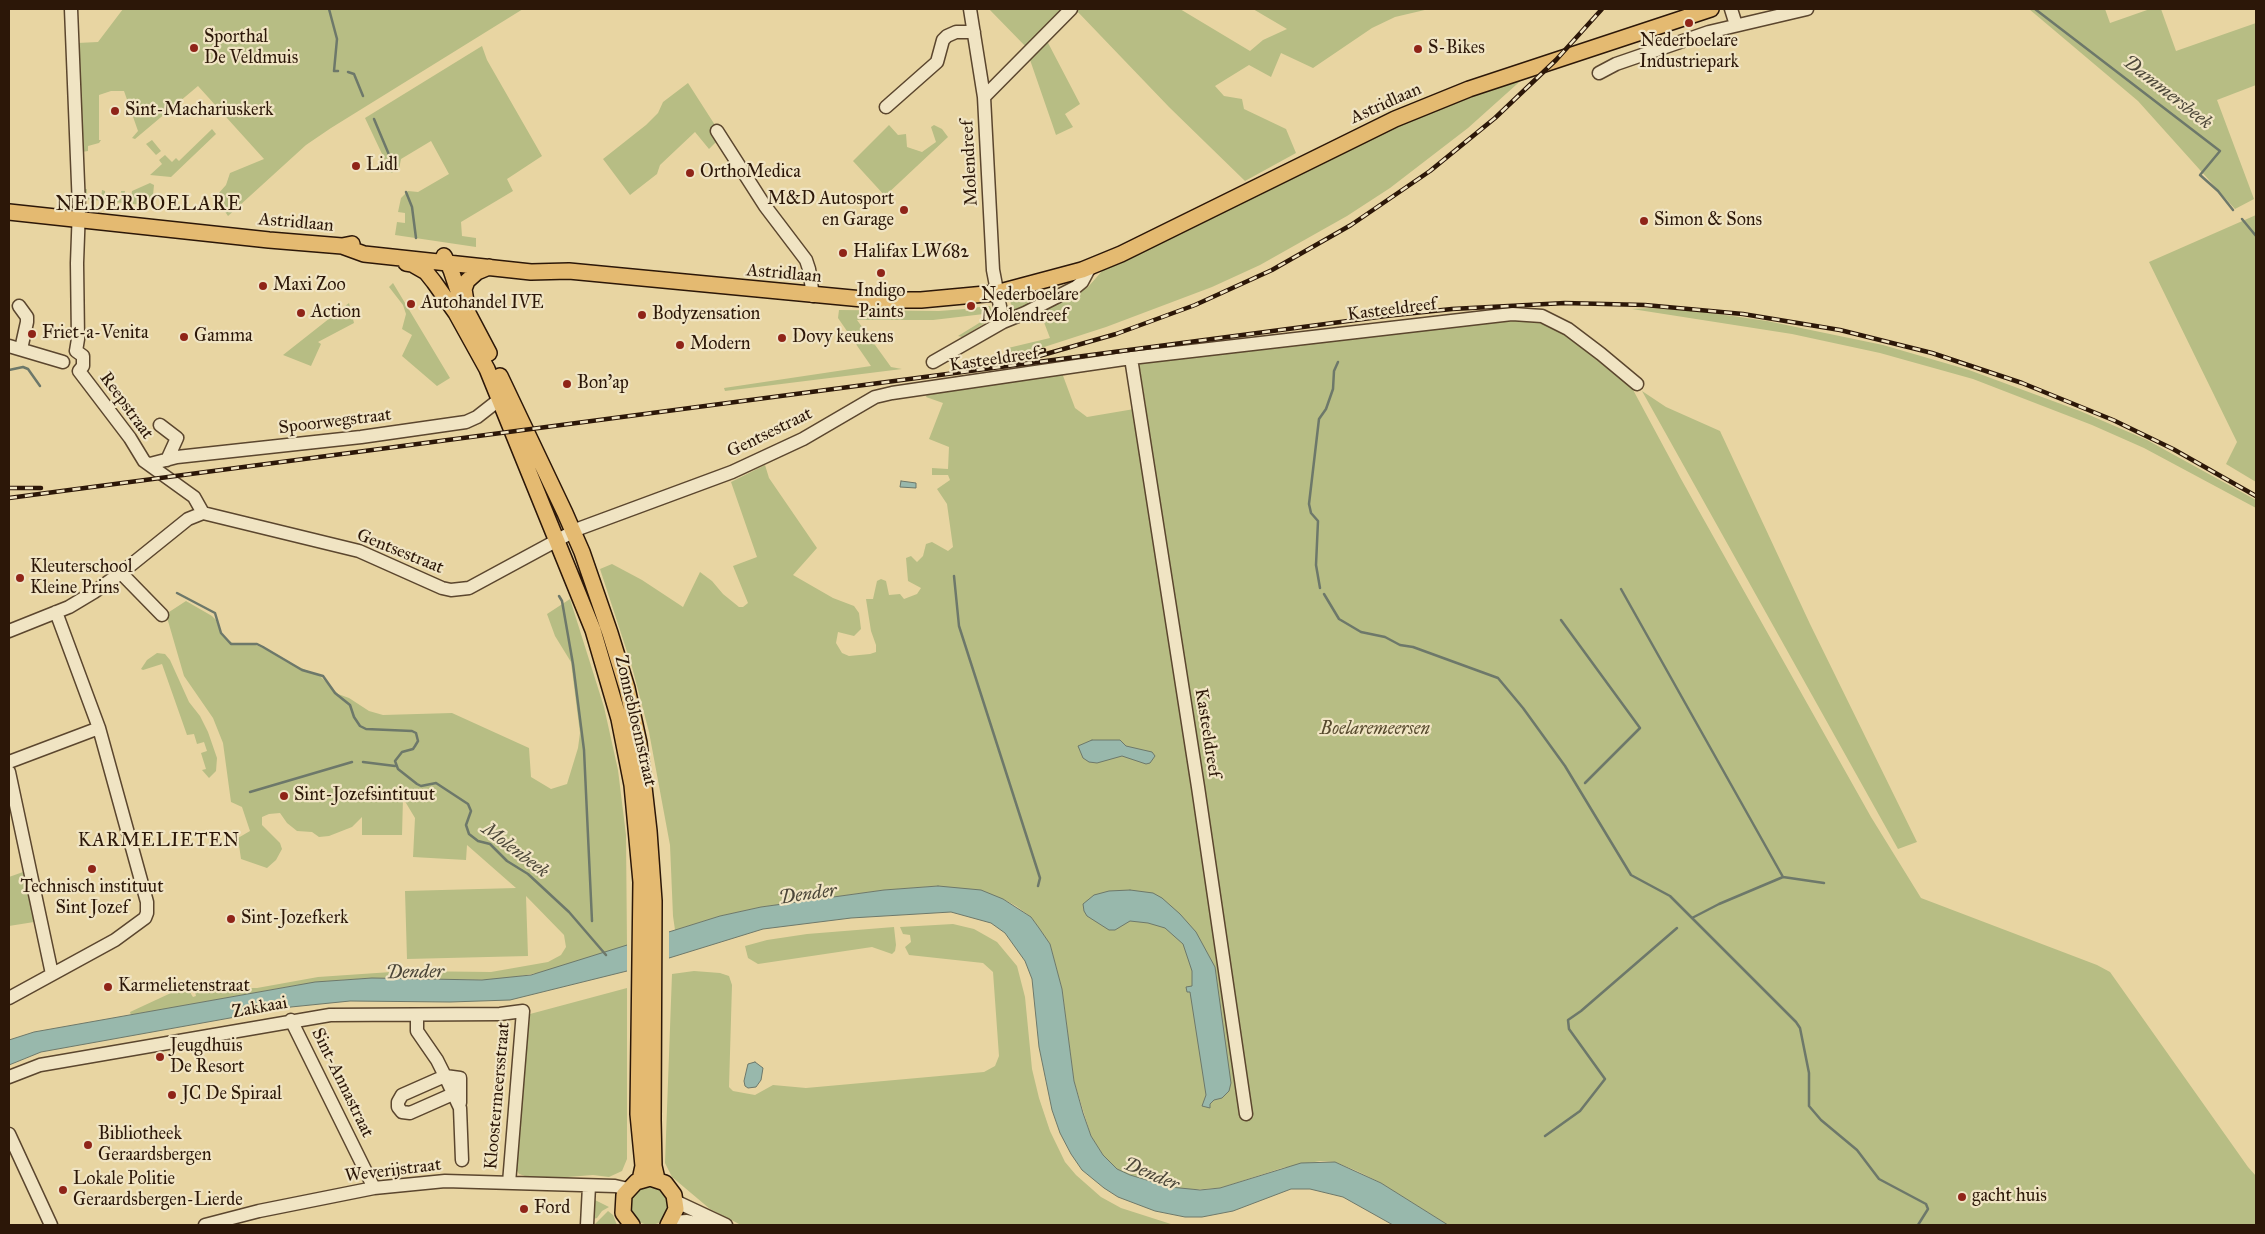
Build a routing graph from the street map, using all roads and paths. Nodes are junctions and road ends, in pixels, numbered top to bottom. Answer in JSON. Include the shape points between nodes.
{"nodes":[{"id":1,"x":71,"y":9,"type":"edge"},
{"id":2,"x":970,"y":9,"type":"edge"},
{"id":3,"x":1071,"y":9,"type":"edge"},
{"id":4,"x":1711,"y":9,"type":"edge"},
{"id":5,"x":1731,"y":9,"type":"edge"},
{"id":6,"x":1807,"y":9,"type":"edge"},
{"id":7,"x":1736,"y":25,"type":"junction"},
{"id":8,"x":974,"y":32,"type":"junction"},
{"id":9,"x":1598,"y":73,"type":"dead end"},
{"id":10,"x":984,"y":97,"type":"junction"},
{"id":11,"x":886,"y":107,"type":"dead end"},
{"id":12,"x":717,"y":132,"type":"dead end"},
{"id":13,"x":9,"y":212,"type":"edge"},
{"id":14,"x":78,"y":220,"type":"junction"},
{"id":15,"x":342,"y":246,"type":"junction"},
{"id":16,"x":364,"y":254,"type":"junction"},
{"id":17,"x":447,"y":262,"type":"junction"},
{"id":18,"x":489,"y":267,"type":"junction"},
{"id":19,"x":1090,"y":267,"type":"junction"},
{"id":20,"x":569,"y":271,"type":"junction"},
{"id":21,"x":996,"y":293,"type":"junction"},
{"id":22,"x":813,"y":296,"type":"junction"},
{"id":23,"x":448,"y":302,"type":"junction"},
{"id":24,"x":19,"y":306,"type":"dead end"},
{"id":25,"x":466,"y":306,"type":"junction"},
{"id":26,"x":1003,"y":322,"type":"junction"},
{"id":27,"x":15,"y":348,"type":"edge"},
{"id":28,"x":76,"y":351,"type":"junction"},
{"id":29,"x":1131,"y":358,"type":"junction"},
{"id":30,"x":63,"y":362,"type":"junction"},
{"id":31,"x":933,"y":362,"type":"dead end"},
{"id":32,"x":79,"y":371,"type":"junction"},
{"id":33,"x":1637,"y":384,"type":"dead end"},
{"id":34,"x":892,"y":393,"type":"joint"},
{"id":35,"x":500,"y":399,"type":"junction"},
{"id":36,"x":160,"y":425,"type":"dead end"},
{"id":37,"x":166,"y":460,"type":"junction"},
{"id":38,"x":150,"y":464,"type":"junction"},
{"id":39,"x":203,"y":513,"type":"junction"},
{"id":40,"x":573,"y":531,"type":"junction"},
{"id":41,"x":555,"y":540,"type":"junction"},
{"id":42,"x":121,"y":573,"type":"junction"},
{"id":43,"x":56,"y":612,"type":"junction"},
{"id":44,"x":162,"y":615,"type":"dead end"},
{"id":45,"x":9,"y":631,"type":"edge"},
{"id":46,"x":99,"y":728,"type":"junction"},
{"id":47,"x":9,"y":762,"type":"edge"},
{"id":48,"x":9,"y":772,"type":"edge"},
{"id":49,"x":648,"y":902,"type":"junction"},
{"id":50,"x":52,"y":974,"type":"junction"},
{"id":51,"x":9,"y":998,"type":"edge"},
{"id":52,"x":647,"y":998,"type":"junction"},
{"id":53,"x":523,"y":1011,"type":"joint"},
{"id":54,"x":417,"y":1015,"type":"junction"},
{"id":55,"x":292,"y":1020,"type":"junction"},
{"id":56,"x":445,"y":1076,"type":"junction"},
{"id":57,"x":9,"y":1078,"type":"edge"},
{"id":58,"x":453,"y":1094,"type":"junction"},
{"id":59,"x":460,"y":1108,"type":"junction"},
{"id":60,"x":1246,"y":1114,"type":"dead end"},
{"id":61,"x":9,"y":1134,"type":"edge"},
{"id":62,"x":462,"y":1170,"type":"junction"},
{"id":63,"x":657,"y":1179,"type":"junction"},
{"id":64,"x":640,"y":1180,"type":"junction"},
{"id":65,"x":509,"y":1183,"type":"junction"},
{"id":66,"x":589,"y":1186,"type":"junction"},
{"id":67,"x":374,"y":1188,"type":"junction"},
{"id":68,"x":625,"y":1195,"type":"junction"},
{"id":69,"x":677,"y":1202,"type":"junction"},
{"id":70,"x":670,"y":1224,"type":"edge"},
{"id":71,"x":51,"y":1225,"type":"edge"},
{"id":72,"x":205,"y":1225,"type":"edge"},
{"id":73,"x":587,"y":1225,"type":"edge"},
{"id":74,"x":632,"y":1225,"type":"edge"},
{"id":75,"x":705,"y":1225,"type":"edge"},
{"id":76,"x":726,"y":1225,"type":"edge"}],
"edges":[{"from":1,"to":14,"type":"street"},
{"from":2,"to":8,"type":"street","name":"Molendreef"},
{"from":3,"to":10,"type":"street"},
{"from":4,"to":19,"type":"main road","name":"Astridlaan","via":[[1469,89],[1394,119],[1137,247]]},
{"from":5,"to":7,"type":"street"},
{"from":6,"to":7,"type":"street"},
{"from":7,"to":9,"type":"street","via":[[1699,35]]},
{"from":8,"to":10,"type":"street","name":"Molendreef"},
{"from":8,"to":11,"type":"street","via":[[956,32],[947,36],[937,62]]},
{"from":10,"to":21,"type":"street","name":"Molendreef"},
{"from":12,"to":22,"type":"street","via":[[765,206],[806,260]]},
{"from":13,"to":14,"type":"main road","name":"Astridlaan"},
{"from":14,"to":15,"type":"main road","name":"Astridlaan"},
{"from":14,"to":28,"type":"street"},
{"from":15,"to":16,"type":"main road","name":"Astridlaan"},
{"from":15,"to":17,"type":"main road","name":"Astridlaan","via":[[354,244]]},
{"from":16,"to":17,"type":"main road","name":"Astridlaan"},
{"from":16,"to":23,"type":"main road","via":[[372,259],[412,264],[426,272]]},
{"from":17,"to":18,"type":"main road","name":"Astridlaan"},
{"from":17,"to":20,"type":"main road","name":"Astridlaan","via":[[466,255],[552,264]]},
{"from":17,"to":23,"type":"main road","via":[[440,279]]},
{"from":17,"to":25,"type":"main road","name":"Zonnebloemstraat"},
{"from":18,"to":20,"type":"main road","name":"Astridlaan","via":[[531,272]]},
{"from":18,"to":25,"type":"main road","via":[[477,272],[467,282],[464,289]]},
{"from":19,"to":21,"type":"main road","name":"Astridlaan"},
{"from":19,"to":26,"type":"street","via":[[1076,287]]},
{"from":20,"to":22,"type":"main road","name":"Astridlaan"},
{"from":21,"to":22,"type":"main road","name":"Astridlaan","via":[[921,300]]},
{"from":21,"to":26,"type":"street"},
{"from":23,"to":35,"type":"main road","name":"Zonnebloemstraat","via":[[487,369]]},
{"from":24,"to":27,"type":"street","via":[[27,322]]},
{"from":25,"to":40,"type":"main road","name":"Zonnebloemstraat"},
{"from":26,"to":31,"type":"street"},
{"from":27,"to":30,"type":"street","name":"Reepstraat"},
{"from":28,"to":30,"type":"street","via":[[66,356]]},
{"from":28,"to":32,"type":"street","via":[[83,356],[83,366]]},
{"from":29,"to":33,"type":"street","name":"Kasteeldreef","via":[[1512,314],[1542,316],[1568,329]]},
{"from":29,"to":34,"type":"street","name":"Kasteeldreef"},
{"from":29,"to":60,"type":"street","name":"Kasteeldreef"},
{"from":30,"to":32,"type":"street","name":"Reepstraat","via":[[67,372]]},
{"from":32,"to":38,"type":"street","name":"Reepstraat","via":[[144,461]]},
{"from":34,"to":40,"type":"street","name":"Gentsestraat","via":[[875,397],[803,439],[732,472]]},
{"from":35,"to":37,"type":"street","name":"Spoorwegstraat","via":[[478,417],[466,422]]},
{"from":35,"to":41,"type":"main road","name":"Zonnebloemstraat"},
{"from":36,"to":37,"type":"street","via":[[177,438]]},
{"from":37,"to":38,"type":"street","name":"Spoorwegstraat"},
{"from":38,"to":39,"type":"street","name":"Reepstraat","via":[[194,497]]},
{"from":39,"to":41,"type":"street","name":"Gentsestraat","via":[[359,551],[451,590],[481,583]]},
{"from":39,"to":42,"type":"street","via":[[188,519]]},
{"from":40,"to":41,"type":"street","name":"Gentsestraat"},
{"from":40,"to":49,"type":"main road","name":"Zonnebloemstraat","via":[[610,633],[627,688],[639,744],[646,801]]},
{"from":41,"to":49,"type":"main road","name":"Zonnebloemstraat","via":[[593,630],[619,719],[632,785]]},
{"from":42,"to":43,"type":"street"},
{"from":42,"to":44,"type":"street"},
{"from":43,"to":45,"type":"street"},
{"from":43,"to":46,"type":"street"},
{"from":46,"to":47,"type":"street"},
{"from":46,"to":50,"type":"street","via":[[147,902],[147,914],[115,940]]},
{"from":48,"to":50,"type":"street"},
{"from":49,"to":52,"type":"main road","name":"Zonnebloemstraat"},
{"from":50,"to":51,"type":"street"},
{"from":52,"to":63,"type":"main road","name":"Zonnebloemstraat"},
{"from":52,"to":64,"type":"main road","name":"Zonnebloemstraat","via":[[638,1114],[643,1166]]},
{"from":53,"to":54,"type":"street","name":"Zakkaai"},
{"from":53,"to":65,"type":"street","name":"Kloostermeersstraat"},
{"from":54,"to":55,"type":"street","name":"Zakkaai","via":[[350,1013]]},
{"from":54,"to":56,"type":"street","via":[[418,1031]]},
{"from":55,"to":57,"type":"street","name":"Zakkaai","via":[[40,1065]]},
{"from":55,"to":67,"type":"street","name":"Sint-Annastraat"},
{"from":56,"to":58,"type":"street"},
{"from":56,"to":58,"type":"street","via":[[402,1096],[398,1107],[410,1114]]},
{"from":56,"to":59,"type":"street","via":[[460,1078]]},
{"from":58,"to":59,"type":"street"},
{"from":59,"to":62,"type":"street"},
{"from":61,"to":71,"type":"street"},
{"from":62,"to":65,"type":"street","name":"Weverijstraat"},
{"from":62,"to":67,"type":"street","name":"Weverijstraat"},
{"from":63,"to":64,"type":"main road"},
{"from":63,"to":69,"type":"main road","via":[[671,1189]]},
{"from":64,"to":68,"type":"main road"},
{"from":65,"to":66,"type":"street","name":"Weverijstraat"},
{"from":66,"to":68,"type":"street","name":"Weverijstraat"},
{"from":66,"to":73,"type":"street"},
{"from":67,"to":72,"type":"street","name":"Weverijstraat"},
{"from":68,"to":74,"type":"main road","via":[[623,1213]]},
{"from":69,"to":70,"type":"main road"},
{"from":69,"to":76,"type":"street"},
{"from":70,"to":75,"type":"street","via":[[687,1221]]}]}
